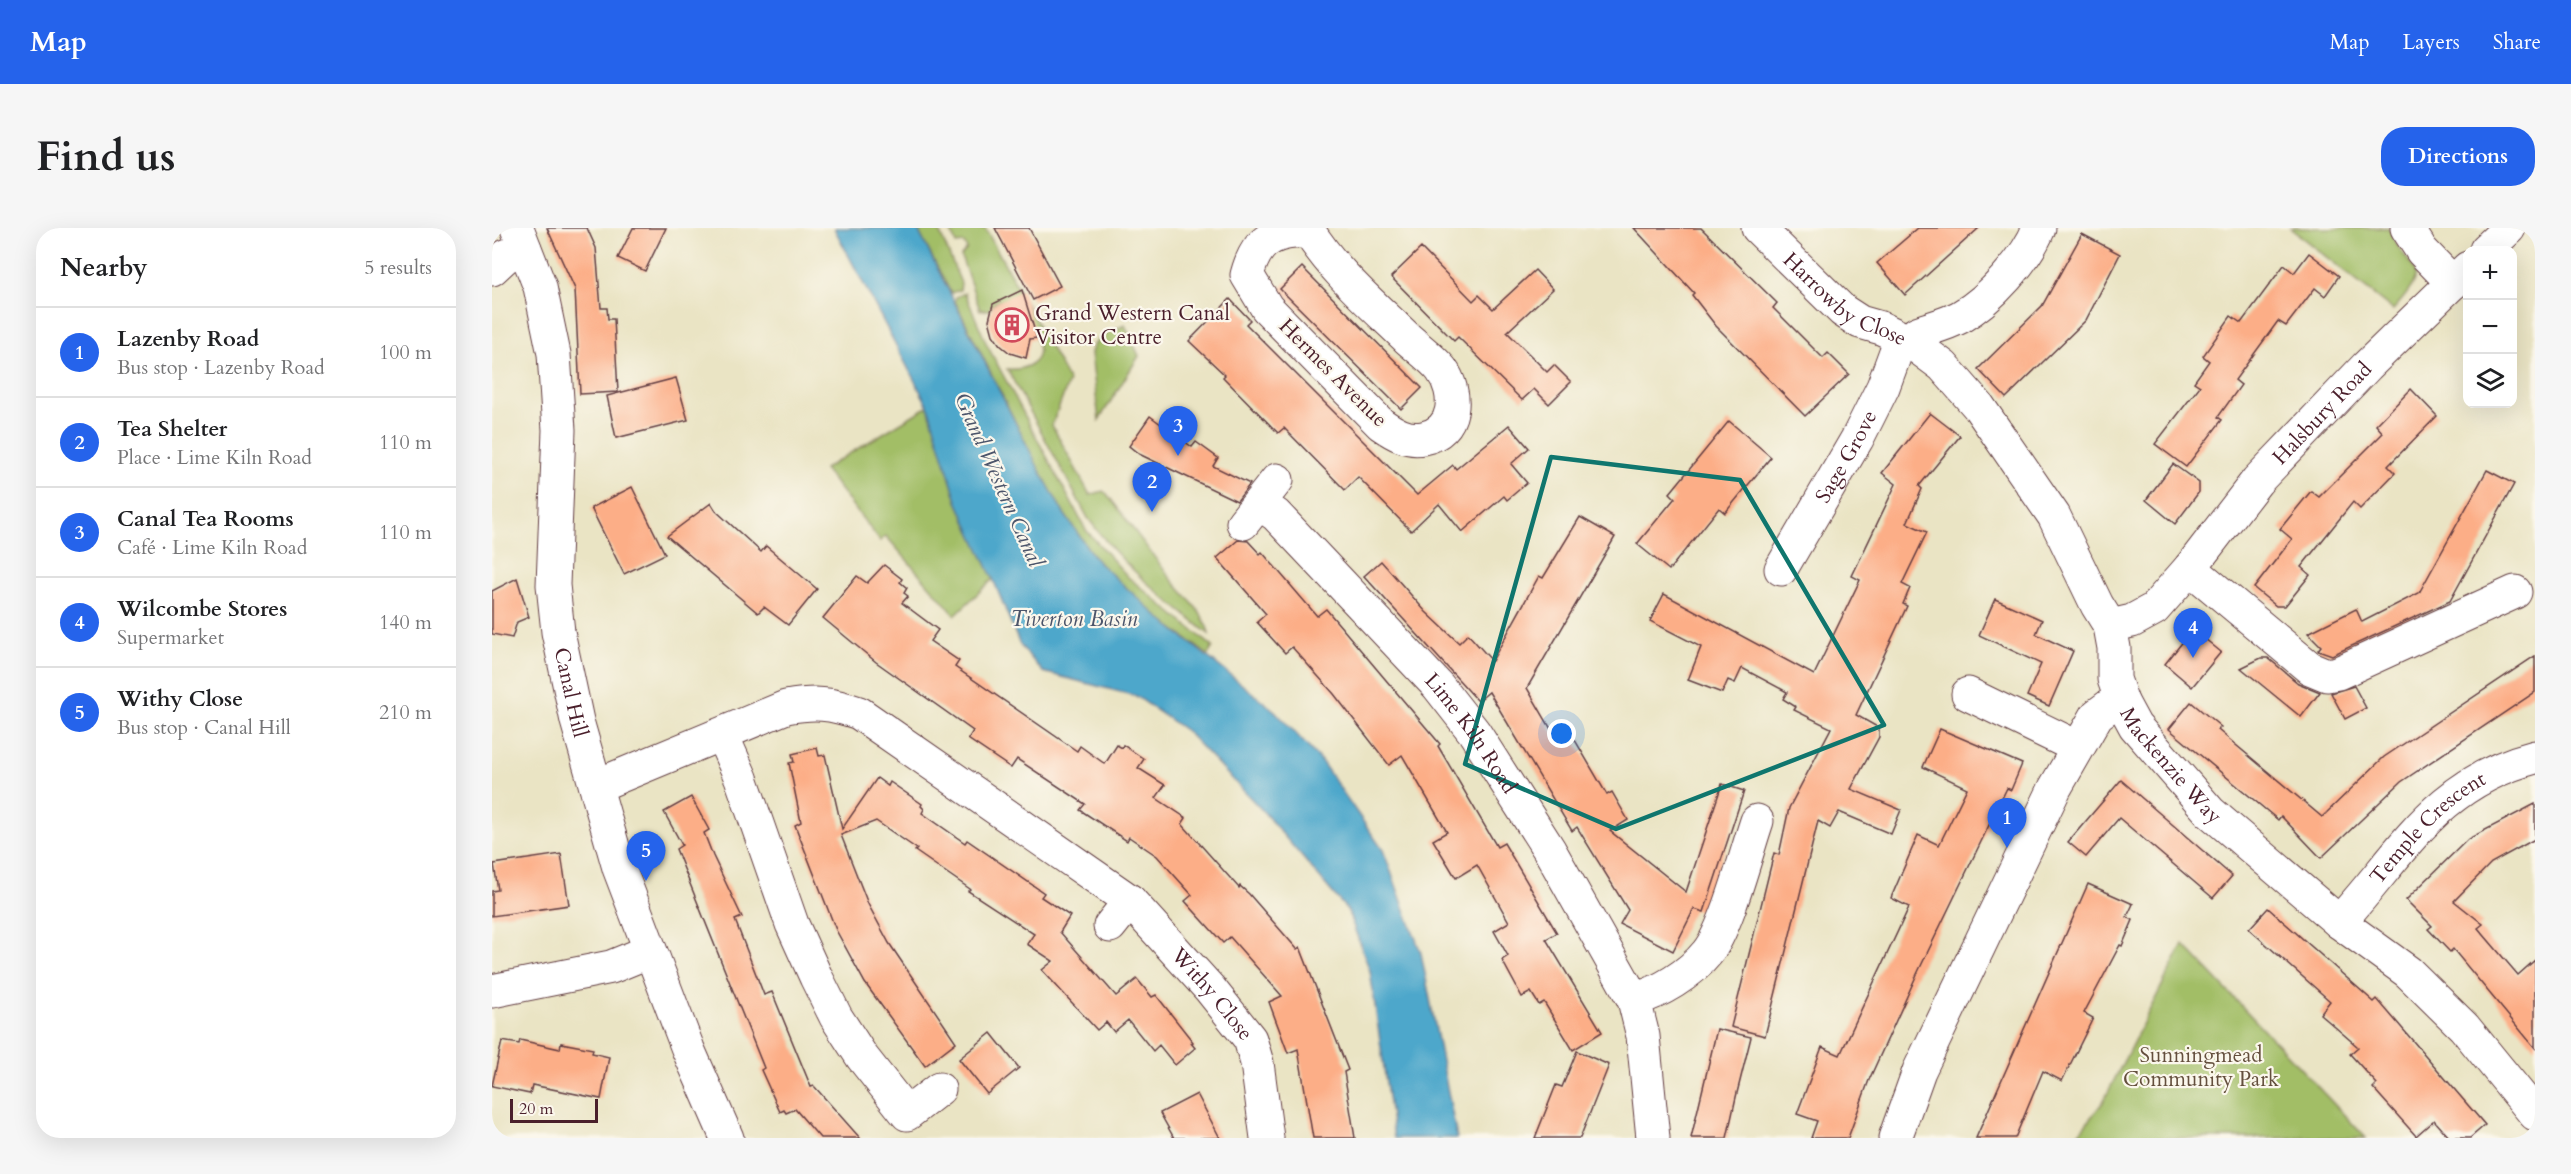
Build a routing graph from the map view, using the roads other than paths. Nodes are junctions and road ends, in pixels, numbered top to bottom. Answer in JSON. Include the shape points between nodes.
{"nodes":[{"id":1,"x":1758,"y":228,"type":"edge"},
{"id":2,"x":2039,"y":228,"type":"edge"},
{"id":3,"x":2407,"y":228,"type":"edge"},
{"id":4,"x":2509,"y":228,"type":"edge"},
{"id":5,"x":1309,"y":229,"type":"edge"},
{"id":6,"x":521,"y":238,"type":"edge"},
{"id":7,"x":2490,"y":246,"type":"edge"},
{"id":8,"x":492,"y":269,"type":"edge"},
{"id":9,"x":2460,"y":275,"type":"edge"},
{"id":10,"x":1906,"y":341,"type":"junction"},
{"id":11,"x":1260,"y":502,"type":"dead end"},
{"id":12,"x":2190,"y":568,"type":"junction"},
{"id":13,"x":1777,"y":575,"type":"dead end"},
{"id":14,"x":2525,"y":588,"type":"edge"},
{"id":15,"x":2110,"y":626,"type":"junction"},
{"id":16,"x":1968,"y":694,"type":"dead end"},
{"id":17,"x":2122,"y":702,"type":"junction"},
{"id":18,"x":722,"y":735,"type":"junction"},
{"id":19,"x":2077,"y":747,"type":"junction"},
{"id":20,"x":2535,"y":757,"type":"edge"},
{"id":21,"x":596,"y":786,"type":"junction"},
{"id":22,"x":1757,"y":821,"type":"dead end"},
{"id":23,"x":1130,"y":901,"type":"junction"},
{"id":24,"x":2338,"y":922,"type":"junction"},
{"id":25,"x":1110,"y":926,"type":"dead end"},
{"id":26,"x":650,"y":951,"type":"junction"},
{"id":27,"x":492,"y":991,"type":"edge"},
{"id":28,"x":1634,"y":1000,"type":"junction"},
{"id":29,"x":939,"y":1089,"type":"dead end"},
{"id":30,"x":2535,"y":1114,"type":"edge"},
{"id":31,"x":727,"y":1138,"type":"edge"},
{"id":32,"x":1267,"y":1138,"type":"edge"},
{"id":33,"x":1652,"y":1138,"type":"edge"},
{"id":34,"x":1895,"y":1138,"type":"edge"}],
"edges":[{"from":1,"to":10,"type":"street","name":"Harrowby Close","via":[[1843,311]]},
{"from":2,"to":10,"type":"street","name":"Harrowby Close","via":[[2016,266],[1976,306]]},
{"from":3,"to":9,"type":"street","via":[[2422,251]]},
{"from":4,"to":7,"type":"street"},
{"from":5,"to":5,"type":"street","name":"Hermes Avenue","via":[[1342,274],[1441,369],[1454,401],[1444,427],[1432,436],[1400,436],[1381,424],[1255,291],[1247,275],[1258,248],[1283,234]]},
{"from":6,"to":8,"type":"street"},
{"from":6,"to":21,"type":"street","name":"Canal Hill","via":[[540,287],[554,354],[560,430],[553,585],[558,632],[577,721]]},
{"from":9,"to":12,"type":"street","name":"Halsbury Road","via":[[2257,481]]},
{"from":10,"to":13,"type":"street","name":"Sage Grove","via":[[1857,439]]},
{"from":10,"to":15,"type":"street","name":"Mackenzie Way","via":[[1943,366],[2004,441],[2054,516]]},
{"from":11,"to":28,"type":"street","name":"Lime Kiln Road","via":[[1375,618],[1474,732],[1556,861]]},
{"from":12,"to":14,"type":"street","via":[[2310,668],[2327,675]]},
{"from":12,"to":15,"type":"street","name":"Halsbury Road","via":[[2154,609],[2132,621]]},
{"from":15,"to":17,"type":"street","name":"Mackenzie Way","via":[[2114,679]]},
{"from":16,"to":19,"type":"street"},
{"from":17,"to":19,"type":"street","via":[[2097,715]]},
{"from":17,"to":24,"type":"street","name":"Mackenzie Way","via":[[2142,734],[2210,812]]},
{"from":18,"to":21,"type":"street","name":"Withy Close"},
{"from":18,"to":23,"type":"street","name":"Withy Close","via":[[786,707],[814,702],[859,714]]},
{"from":18,"to":29,"type":"street","via":[[792,924],[836,1017],[907,1114]]},
{"from":19,"to":34,"type":"street","via":[[1959,984],[1919,1071]]},
{"from":20,"to":24,"type":"street","name":"Temple Crescent","via":[[2477,780],[2443,804],[2404,842]]},
{"from":21,"to":26,"type":"street","name":"Canal Hill","via":[[619,868]]},
{"from":22,"to":28,"type":"street","via":[[1718,936],[1707,954],[1656,993]]},
{"from":23,"to":25,"type":"street"},
{"from":23,"to":32,"type":"street","name":"Withy Close","via":[[1250,1039]]},
{"from":24,"to":30,"type":"street","name":"Mackenzie Way","via":[[2408,972],[2464,1027]]},
{"from":26,"to":27,"type":"street","via":[[611,967]]},
{"from":26,"to":31,"type":"street","name":"Canal Hill"},
{"from":28,"to":33,"type":"street","name":"Lime Kiln Road","via":[[1643,1036]]}]}
